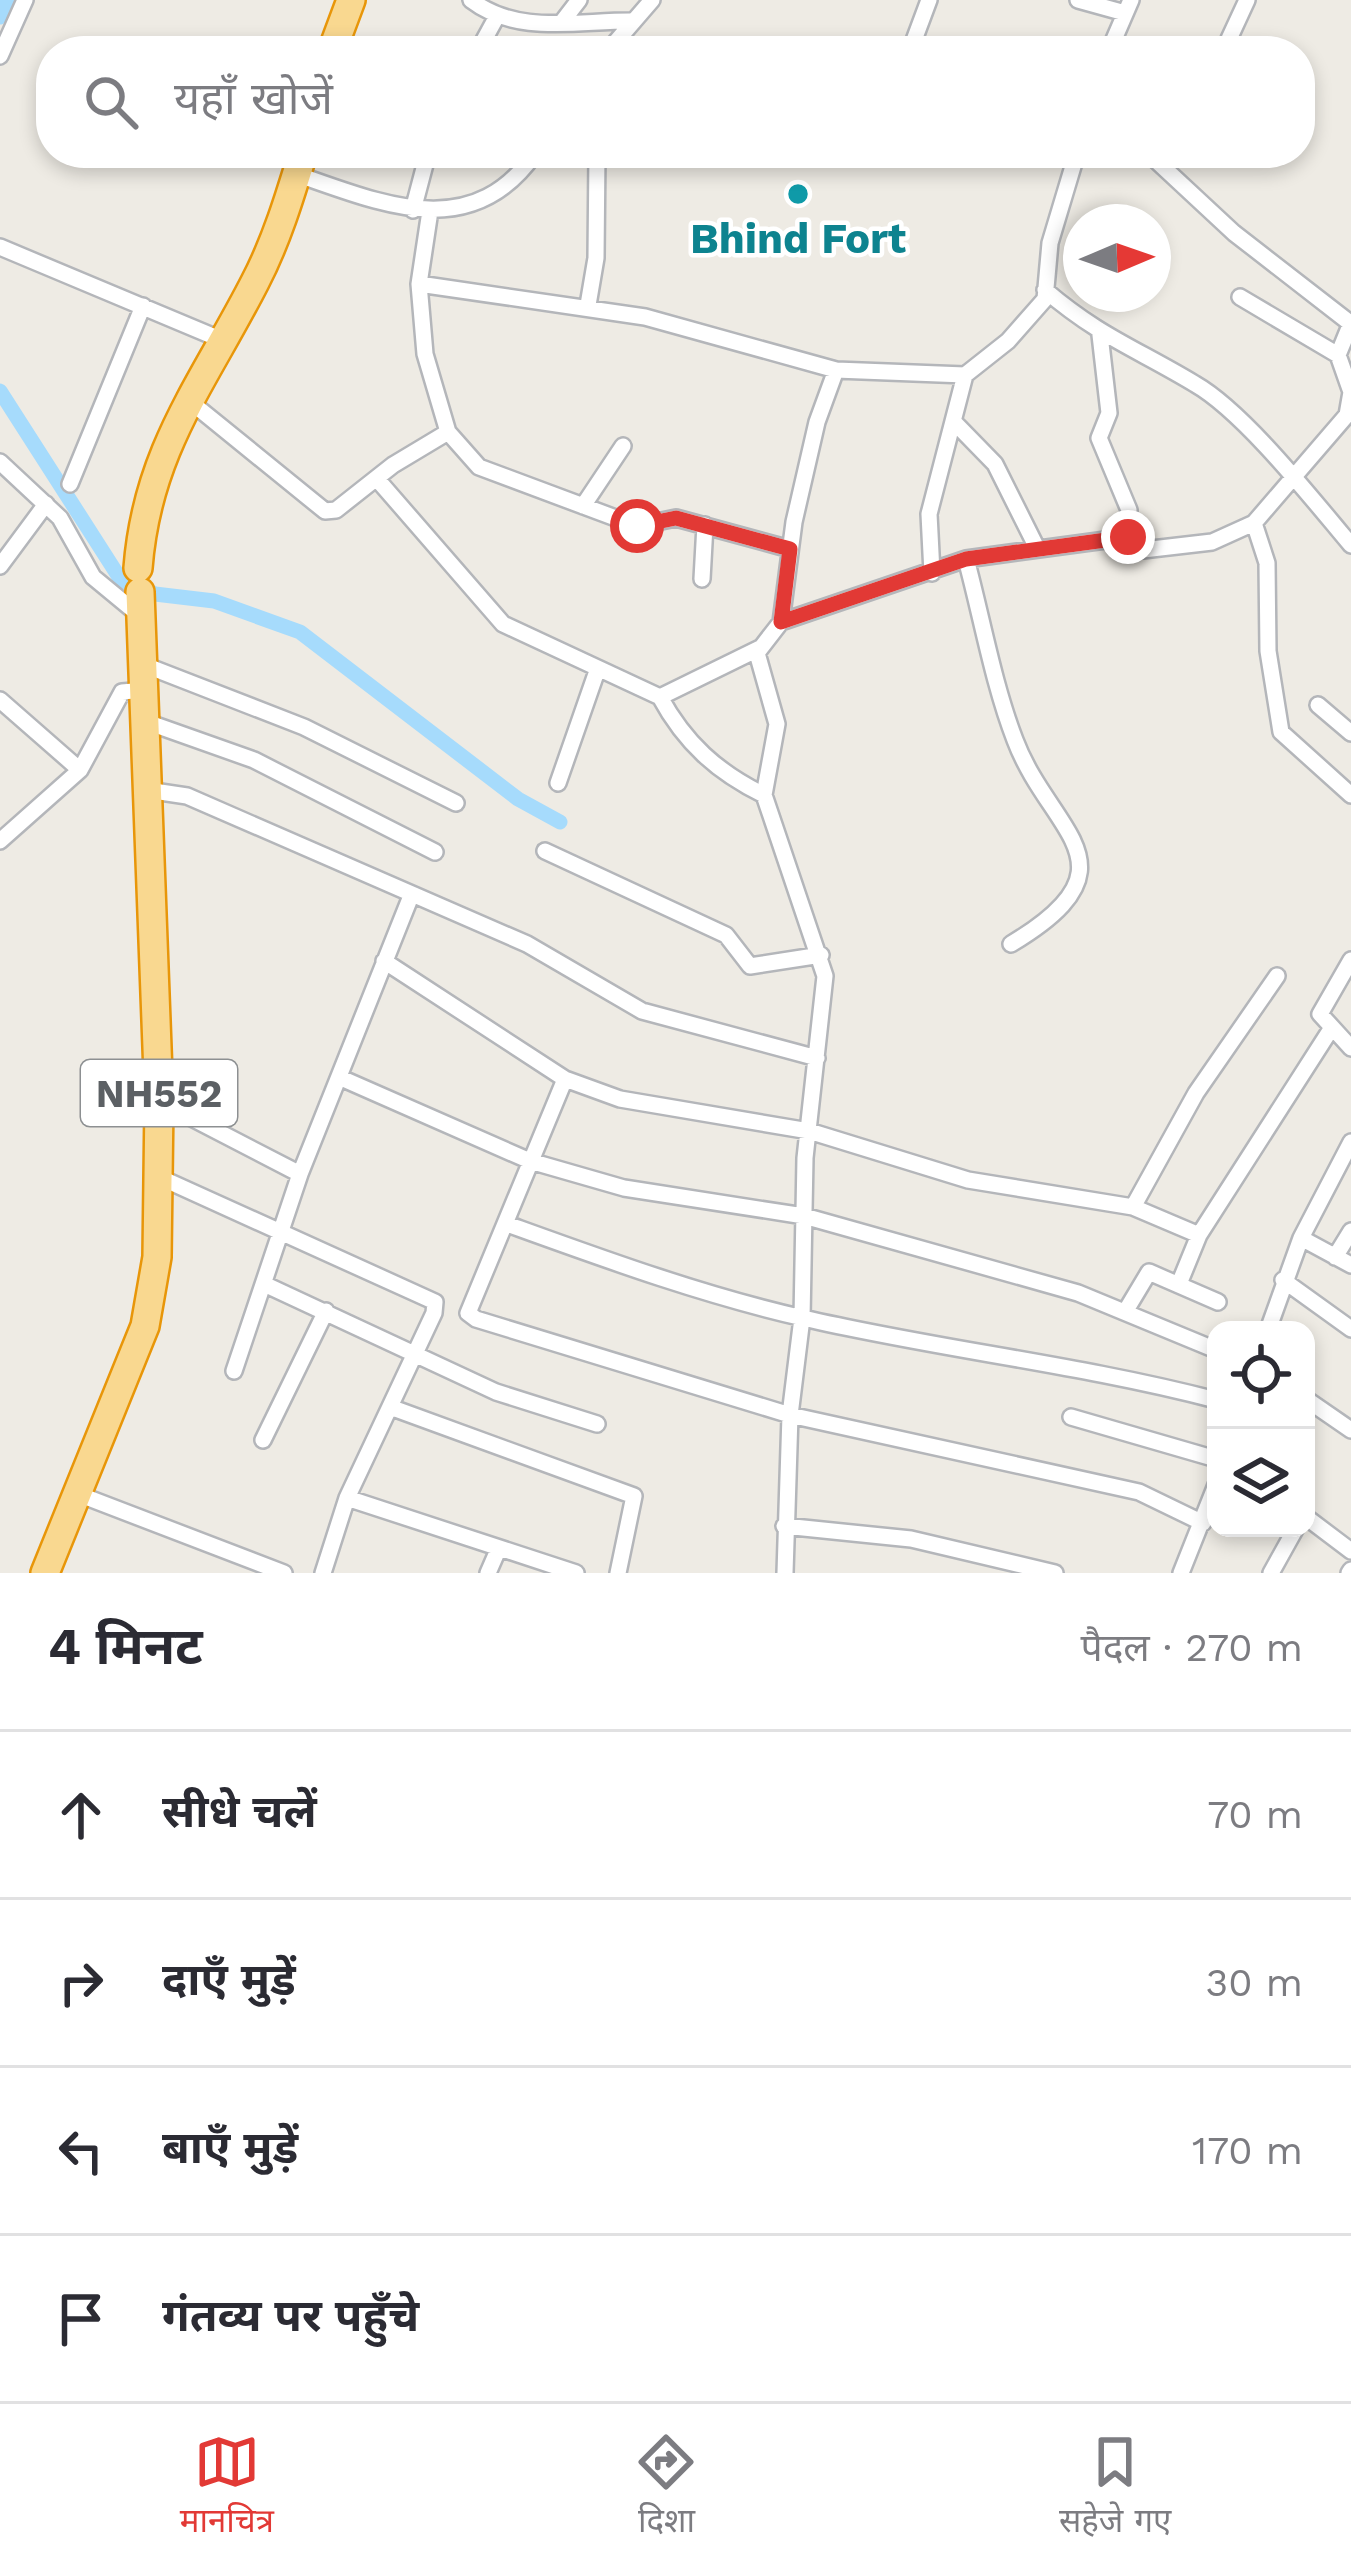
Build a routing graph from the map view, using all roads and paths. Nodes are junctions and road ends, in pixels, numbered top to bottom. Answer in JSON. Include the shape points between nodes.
{"nodes":[{"id":1,"x":25,"y":0,"type":"edge"},
{"id":2,"x":351,"y":0,"type":"edge"},
{"id":3,"x":472,"y":0,"type":"edge"},
{"id":4,"x":579,"y":0,"type":"edge"},
{"id":5,"x":652,"y":0,"type":"edge"},
{"id":6,"x":929,"y":0,"type":"edge"},
{"id":7,"x":1078,"y":0,"type":"edge"},
{"id":8,"x":1247,"y":0,"type":"edge"},
{"id":9,"x":1128,"y":7,"type":"edge"},
{"id":10,"x":496,"y":18,"type":"junction"},
{"id":11,"x":630,"y":21,"type":"junction"},
{"id":12,"x":562,"y":22,"type":"junction"},
{"id":13,"x":338,"y":36,"type":"edge"},
{"id":14,"x":486,"y":36,"type":"edge"},
{"id":15,"x":619,"y":36,"type":"edge"},
{"id":16,"x":916,"y":36,"type":"edge"},
{"id":17,"x":1115,"y":36,"type":"edge"},
{"id":18,"x":1230,"y":36,"type":"edge"},
{"id":19,"x":0,"y":56,"type":"edge"},
{"id":20,"x":298,"y":168,"type":"edge"},
{"id":21,"x":313,"y":168,"type":"edge"},
{"id":22,"x":426,"y":168,"type":"edge"},
{"id":23,"x":525,"y":168,"type":"edge"},
{"id":24,"x":597,"y":168,"type":"edge"},
{"id":25,"x":1072,"y":168,"type":"edge"},
{"id":26,"x":1164,"y":168,"type":"edge"},
{"id":27,"x":422,"y":210,"type":"junction"},
{"id":28,"x":0,"y":247,"type":"edge"},
{"id":29,"x":418,"y":284,"type":"junction"},
{"id":30,"x":1046,"y":290,"type":"junction"},
{"id":31,"x":1240,"y":297,"type":"dead end"},
{"id":32,"x":588,"y":305,"type":"junction"},
{"id":33,"x":143,"y":306,"type":"junction"},
{"id":34,"x":1351,"y":323,"type":"edge"},
{"id":35,"x":1100,"y":335,"type":"junction"},
{"id":36,"x":222,"y":340,"type":"junction"},
{"id":37,"x":1338,"y":355,"type":"junction"},
{"id":38,"x":836,"y":370,"type":"junction"},
{"id":39,"x":964,"y":374,"type":"junction"},
{"id":40,"x":187,"y":399,"type":"junction"},
{"id":41,"x":1349,"y":415,"type":"edge"},
{"id":42,"x":955,"y":423,"type":"junction"},
{"id":43,"x":448,"y":432,"type":"junction"},
{"id":44,"x":623,"y":446,"type":"dead end"},
{"id":45,"x":0,"y":462,"type":"edge"},
{"id":46,"x":376,"y":479,"type":"junction"},
{"id":47,"x":1292,"y":479,"type":"junction"},
{"id":48,"x":70,"y":484,"type":"dead end"},
{"id":49,"x":46,"y":504,"type":"junction"},
{"id":50,"x":583,"y":506,"type":"junction"},
{"id":51,"x":1254,"y":523,"type":"junction"},
{"id":52,"x":705,"y":525,"type":"junction"},
{"id":53,"x":1128,"y":537,"type":"junction"},
{"id":54,"x":1351,"y":545,"type":"edge"},
{"id":55,"x":1036,"y":548,"type":"junction"},
{"id":56,"x":790,"y":549,"type":"junction"},
{"id":57,"x":966,"y":559,"type":"junction"},
{"id":58,"x":0,"y":566,"type":"edge"},
{"id":59,"x":932,"y":573,"type":"junction"},
{"id":60,"x":702,"y":579,"type":"dead end"},
{"id":61,"x":140,"y":592,"type":"junction"},
{"id":62,"x":781,"y":622,"type":"junction"},
{"id":63,"x":760,"y":648,"type":"junction"},
{"id":64,"x":597,"y":671,"type":"junction"},
{"id":65,"x":143,"y":677,"type":"junction"},
{"id":66,"x":661,"y":697,"type":"junction"},
{"id":67,"x":0,"y":700,"type":"edge"},
{"id":68,"x":1318,"y":705,"type":"dead end"},
{"id":69,"x":145,"y":722,"type":"junction"},
{"id":70,"x":1351,"y":733,"type":"edge"},
{"id":71,"x":80,"y":770,"type":"junction"},
{"id":72,"x":558,"y":783,"type":"dead end"},
{"id":73,"x":147,"y":790,"type":"junction"},
{"id":74,"x":764,"y":794,"type":"junction"},
{"id":75,"x":1351,"y":795,"type":"edge"},
{"id":76,"x":456,"y":803,"type":"dead end"},
{"id":77,"x":1,"y":838,"type":"edge"},
{"id":78,"x":545,"y":850,"type":"dead end"},
{"id":79,"x":435,"y":852,"type":"dead end"},
{"id":80,"x":411,"y":896,"type":"junction"},
{"id":81,"x":1011,"y":944,"type":"dead end"},
{"id":82,"x":820,"y":955,"type":"junction"},
{"id":83,"x":1351,"y":960,"type":"edge"},
{"id":84,"x":384,"y":961,"type":"junction"},
{"id":85,"x":1276,"y":976,"type":"dead end"},
{"id":86,"x":1331,"y":1029,"type":"junction"},
{"id":87,"x":1351,"y":1048,"type":"edge"},
{"id":88,"x":817,"y":1058,"type":"junction"},
{"id":89,"x":340,"y":1078,"type":"junction"},
{"id":90,"x":565,"y":1079,"type":"junction"},
{"id":91,"x":159,"y":1101,"type":"junction"},
{"id":92,"x":809,"y":1131,"type":"junction"},
{"id":93,"x":1351,"y":1142,"type":"edge"},
{"id":94,"x":530,"y":1160,"type":"junction"},
{"id":95,"x":300,"y":1174,"type":"junction"},
{"id":96,"x":159,"y":1177,"type":"junction"},
{"id":97,"x":1133,"y":1208,"type":"junction"},
{"id":98,"x":804,"y":1216,"type":"junction"},
{"id":99,"x":507,"y":1224,"type":"junction"},
{"id":100,"x":1351,"y":1231,"type":"edge"},
{"id":101,"x":282,"y":1234,"type":"junction"},
{"id":102,"x":1199,"y":1235,"type":"junction"},
{"id":103,"x":1301,"y":1238,"type":"junction"},
{"id":104,"x":1343,"y":1261,"type":"edge"},
{"id":105,"x":1283,"y":1280,"type":"junction"},
{"id":106,"x":264,"y":1284,"type":"junction"},
{"id":107,"x":1179,"y":1285,"type":"junction"},
{"id":108,"x":1218,"y":1302,"type":"dead end"},
{"id":109,"x":326,"y":1311,"type":"junction"},
{"id":110,"x":1125,"y":1312,"type":"junction"},
{"id":111,"x":802,"y":1318,"type":"junction"},
{"id":112,"x":1271,"y":1321,"type":"edge"},
{"id":113,"x":1351,"y":1329,"type":"edge"},
{"id":114,"x":1207,"y":1346,"type":"edge"},
{"id":115,"x":417,"y":1351,"type":"junction"},
{"id":116,"x":233,"y":1371,"type":"dead end"},
{"id":117,"x":1207,"y":1398,"type":"edge"},
{"id":118,"x":1315,"y":1405,"type":"edge"},
{"id":119,"x":390,"y":1407,"type":"junction"},
{"id":120,"x":790,"y":1414,"type":"junction"},
{"id":121,"x":1072,"y":1417,"type":"dead end"},
{"id":122,"x":597,"y":1424,"type":"dead end"},
{"id":123,"x":1351,"y":1430,"type":"edge"},
{"id":124,"x":263,"y":1440,"type":"dead end"},
{"id":125,"x":1207,"y":1456,"type":"edge"},
{"id":126,"x":78,"y":1494,"type":"junction"},
{"id":127,"x":347,"y":1498,"type":"junction"},
{"id":128,"x":1207,"y":1511,"type":"edge"},
{"id":129,"x":1203,"y":1523,"type":"junction"},
{"id":130,"x":1315,"y":1523,"type":"edge"},
{"id":131,"x":784,"y":1526,"type":"junction"},
{"id":132,"x":1291,"y":1537,"type":"edge"},
{"id":133,"x":498,"y":1550,"type":"junction"},
{"id":134,"x":1351,"y":1551,"type":"edge"},
{"id":135,"x":46,"y":1573,"type":"edge"},
{"id":136,"x":284,"y":1573,"type":"edge"},
{"id":137,"x":323,"y":1573,"type":"edge"},
{"id":138,"x":488,"y":1573,"type":"edge"},
{"id":139,"x":576,"y":1573,"type":"edge"},
{"id":140,"x":618,"y":1573,"type":"edge"},
{"id":141,"x":785,"y":1573,"type":"edge"},
{"id":142,"x":1055,"y":1573,"type":"edge"},
{"id":143,"x":1181,"y":1573,"type":"edge"},
{"id":144,"x":1271,"y":1573,"type":"edge"}],
"edges":[{"from":1,"to":19,"type":"street"},
{"from":2,"to":13,"type":"highway"},
{"from":3,"to":10,"type":"street"},
{"from":4,"to":12,"type":"street"},
{"from":5,"to":11,"type":"street"},
{"from":6,"to":16,"type":"street"},
{"from":7,"to":9,"type":"street"},
{"from":8,"to":18,"type":"street"},
{"from":9,"to":17,"type":"street"},
{"from":10,"to":12,"type":"street"},
{"from":10,"to":14,"type":"street"},
{"from":11,"to":12,"type":"street"},
{"from":11,"to":15,"type":"street"},
{"from":20,"to":36,"type":"highway","number":"NH552","via":[[258,278]]},
{"from":21,"to":27,"type":"street"},
{"from":22,"to":27,"type":"street"},
{"from":23,"to":27,"type":"street","via":[[496,196]]},
{"from":24,"to":32,"type":"street"},
{"from":25,"to":30,"type":"street","via":[[1050,243]]},
{"from":26,"to":34,"type":"street"},
{"from":27,"to":29,"type":"street"},
{"from":28,"to":33,"type":"street"},
{"from":29,"to":32,"type":"street"},
{"from":29,"to":43,"type":"street","via":[[425,354]]},
{"from":30,"to":35,"type":"street"},
{"from":30,"to":39,"type":"street","via":[[1038,311]]},
{"from":31,"to":37,"type":"street"},
{"from":32,"to":38,"type":"street"},
{"from":33,"to":36,"type":"street"},
{"from":33,"to":48,"type":"street"},
{"from":34,"to":37,"type":"street"},
{"from":35,"to":47,"type":"street","via":[[1198,385]]},
{"from":35,"to":53,"type":"street","via":[[1109,413],[1099,438],[1129,510]]},
{"from":36,"to":40,"type":"highway","number":"NH552"},
{"from":37,"to":41,"type":"street","via":[[1351,392]]},
{"from":38,"to":39,"type":"street"},
{"from":38,"to":56,"type":"street"},
{"from":39,"to":42,"type":"street"},
{"from":40,"to":46,"type":"street","via":[[325,511]]},
{"from":40,"to":61,"type":"highway","number":"NH552","via":[[152,481]]},
{"from":41,"to":47,"type":"street"},
{"from":42,"to":55,"type":"street","via":[[995,464]]},
{"from":42,"to":59,"type":"street","via":[[929,514]]},
{"from":43,"to":46,"type":"street"},
{"from":43,"to":50,"type":"street","via":[[479,466]]},
{"from":44,"to":50,"type":"street"},
{"from":45,"to":49,"type":"street"},
{"from":46,"to":64,"type":"street","via":[[489,613]]},
{"from":47,"to":51,"type":"street"},
{"from":47,"to":54,"type":"street"},
{"from":49,"to":58,"type":"street"},
{"from":49,"to":61,"type":"street","via":[[93,577]]},
{"from":50,"to":52,"type":"street","via":[[637,526],[668,518]]},
{"from":51,"to":53,"type":"street","via":[[1202,544],[1143,550]]},
{"from":51,"to":75,"type":"street","via":[[1267,562],[1277,720],[1288,742]]},
{"from":52,"to":56,"type":"street"},
{"from":52,"to":60,"type":"street"},
{"from":53,"to":55,"type":"street"},
{"from":55,"to":57,"type":"street"},
{"from":56,"to":62,"type":"street"},
{"from":57,"to":59,"type":"street"},
{"from":57,"to":81,"type":"street","via":[[1016,742],[1078,848],[1075,885],[1056,917]]},
{"from":59,"to":62,"type":"street"},
{"from":61,"to":65,"type":"highway","number":"NH552"},
{"from":62,"to":63,"type":"street"},
{"from":63,"to":66,"type":"street"},
{"from":63,"to":74,"type":"street","via":[[777,724]]},
{"from":64,"to":66,"type":"street"},
{"from":64,"to":72,"type":"street"},
{"from":65,"to":69,"type":"highway","number":"NH552"},
{"from":65,"to":71,"type":"street","via":[[122,692]]},
{"from":65,"to":76,"type":"street","via":[[304,727]]},
{"from":66,"to":74,"type":"street","via":[[701,755]]},
{"from":67,"to":71,"type":"street"},
{"from":68,"to":70,"type":"street"},
{"from":69,"to":73,"type":"highway","number":"NH552"},
{"from":69,"to":79,"type":"street","via":[[254,760]]},
{"from":71,"to":77,"type":"street"},
{"from":73,"to":80,"type":"street","via":[[187,796]]},
{"from":73,"to":91,"type":"highway","number":"NH552"},
{"from":74,"to":82,"type":"street"},
{"from":78,"to":82,"type":"street","via":[[726,935],[750,966]]},
{"from":80,"to":84,"type":"street"},
{"from":80,"to":88,"type":"street","via":[[527,944],[642,1011]]},
{"from":82,"to":88,"type":"street"},
{"from":83,"to":86,"type":"street","via":[[1322,1005]]},
{"from":84,"to":89,"type":"street"},
{"from":84,"to":90,"type":"street"},
{"from":85,"to":97,"type":"street","via":[[1196,1093]]},
{"from":86,"to":87,"type":"street"},
{"from":86,"to":102,"type":"street"},
{"from":88,"to":92,"type":"street"},
{"from":89,"to":94,"type":"street"},
{"from":89,"to":95,"type":"street"},
{"from":90,"to":92,"type":"street","via":[[620,1099]]},
{"from":90,"to":94,"type":"street"},
{"from":91,"to":95,"type":"street"},
{"from":91,"to":96,"type":"highway","number":"NH552"},
{"from":92,"to":97,"type":"street","via":[[968,1180]]},
{"from":92,"to":98,"type":"street"},
{"from":93,"to":103,"type":"street"},
{"from":94,"to":98,"type":"street","via":[[624,1188]]},
{"from":94,"to":99,"type":"street"},
{"from":95,"to":101,"type":"street"},
{"from":96,"to":101,"type":"street"},
{"from":96,"to":126,"type":"highway","number":"NH552","via":[[148,1312]]},
{"from":97,"to":102,"type":"street"},
{"from":98,"to":110,"type":"street"},
{"from":98,"to":111,"type":"street"},
{"from":99,"to":111,"type":"street"},
{"from":99,"to":120,"type":"street","via":[[468,1313],[476,1319]]},
{"from":100,"to":104,"type":"street"},
{"from":101,"to":106,"type":"street"},
{"from":101,"to":115,"type":"street","via":[[431,1299],[436,1306]]},
{"from":102,"to":107,"type":"street"},
{"from":103,"to":104,"type":"street"},
{"from":103,"to":105,"type":"street"},
{"from":105,"to":112,"type":"street"},
{"from":105,"to":113,"type":"street"},
{"from":106,"to":109,"type":"street"},
{"from":106,"to":116,"type":"street"},
{"from":107,"to":108,"type":"street"},
{"from":107,"to":110,"type":"street","via":[[1149,1272]]},
{"from":109,"to":115,"type":"street"},
{"from":109,"to":124,"type":"street"},
{"from":110,"to":114,"type":"street"},
{"from":111,"to":117,"type":"street","via":[[1097,1369]]},
{"from":111,"to":120,"type":"street"},
{"from":115,"to":119,"type":"street"},
{"from":115,"to":122,"type":"street","via":[[496,1392]]},
{"from":118,"to":123,"type":"street"},
{"from":119,"to":127,"type":"street"},
{"from":119,"to":140,"type":"street","via":[[634,1496]]},
{"from":120,"to":129,"type":"street","via":[[1139,1492]]},
{"from":120,"to":131,"type":"street"},
{"from":121,"to":125,"type":"street"},
{"from":126,"to":135,"type":"highway","number":"NH552"},
{"from":126,"to":136,"type":"street"},
{"from":127,"to":133,"type":"street"},
{"from":127,"to":137,"type":"street"},
{"from":128,"to":129,"type":"street"},
{"from":129,"to":143,"type":"street"},
{"from":130,"to":134,"type":"street"},
{"from":131,"to":141,"type":"street"},
{"from":131,"to":142,"type":"street","via":[[910,1539]]},
{"from":132,"to":144,"type":"street"},
{"from":133,"to":138,"type":"street"},
{"from":133,"to":139,"type":"street"}]}
